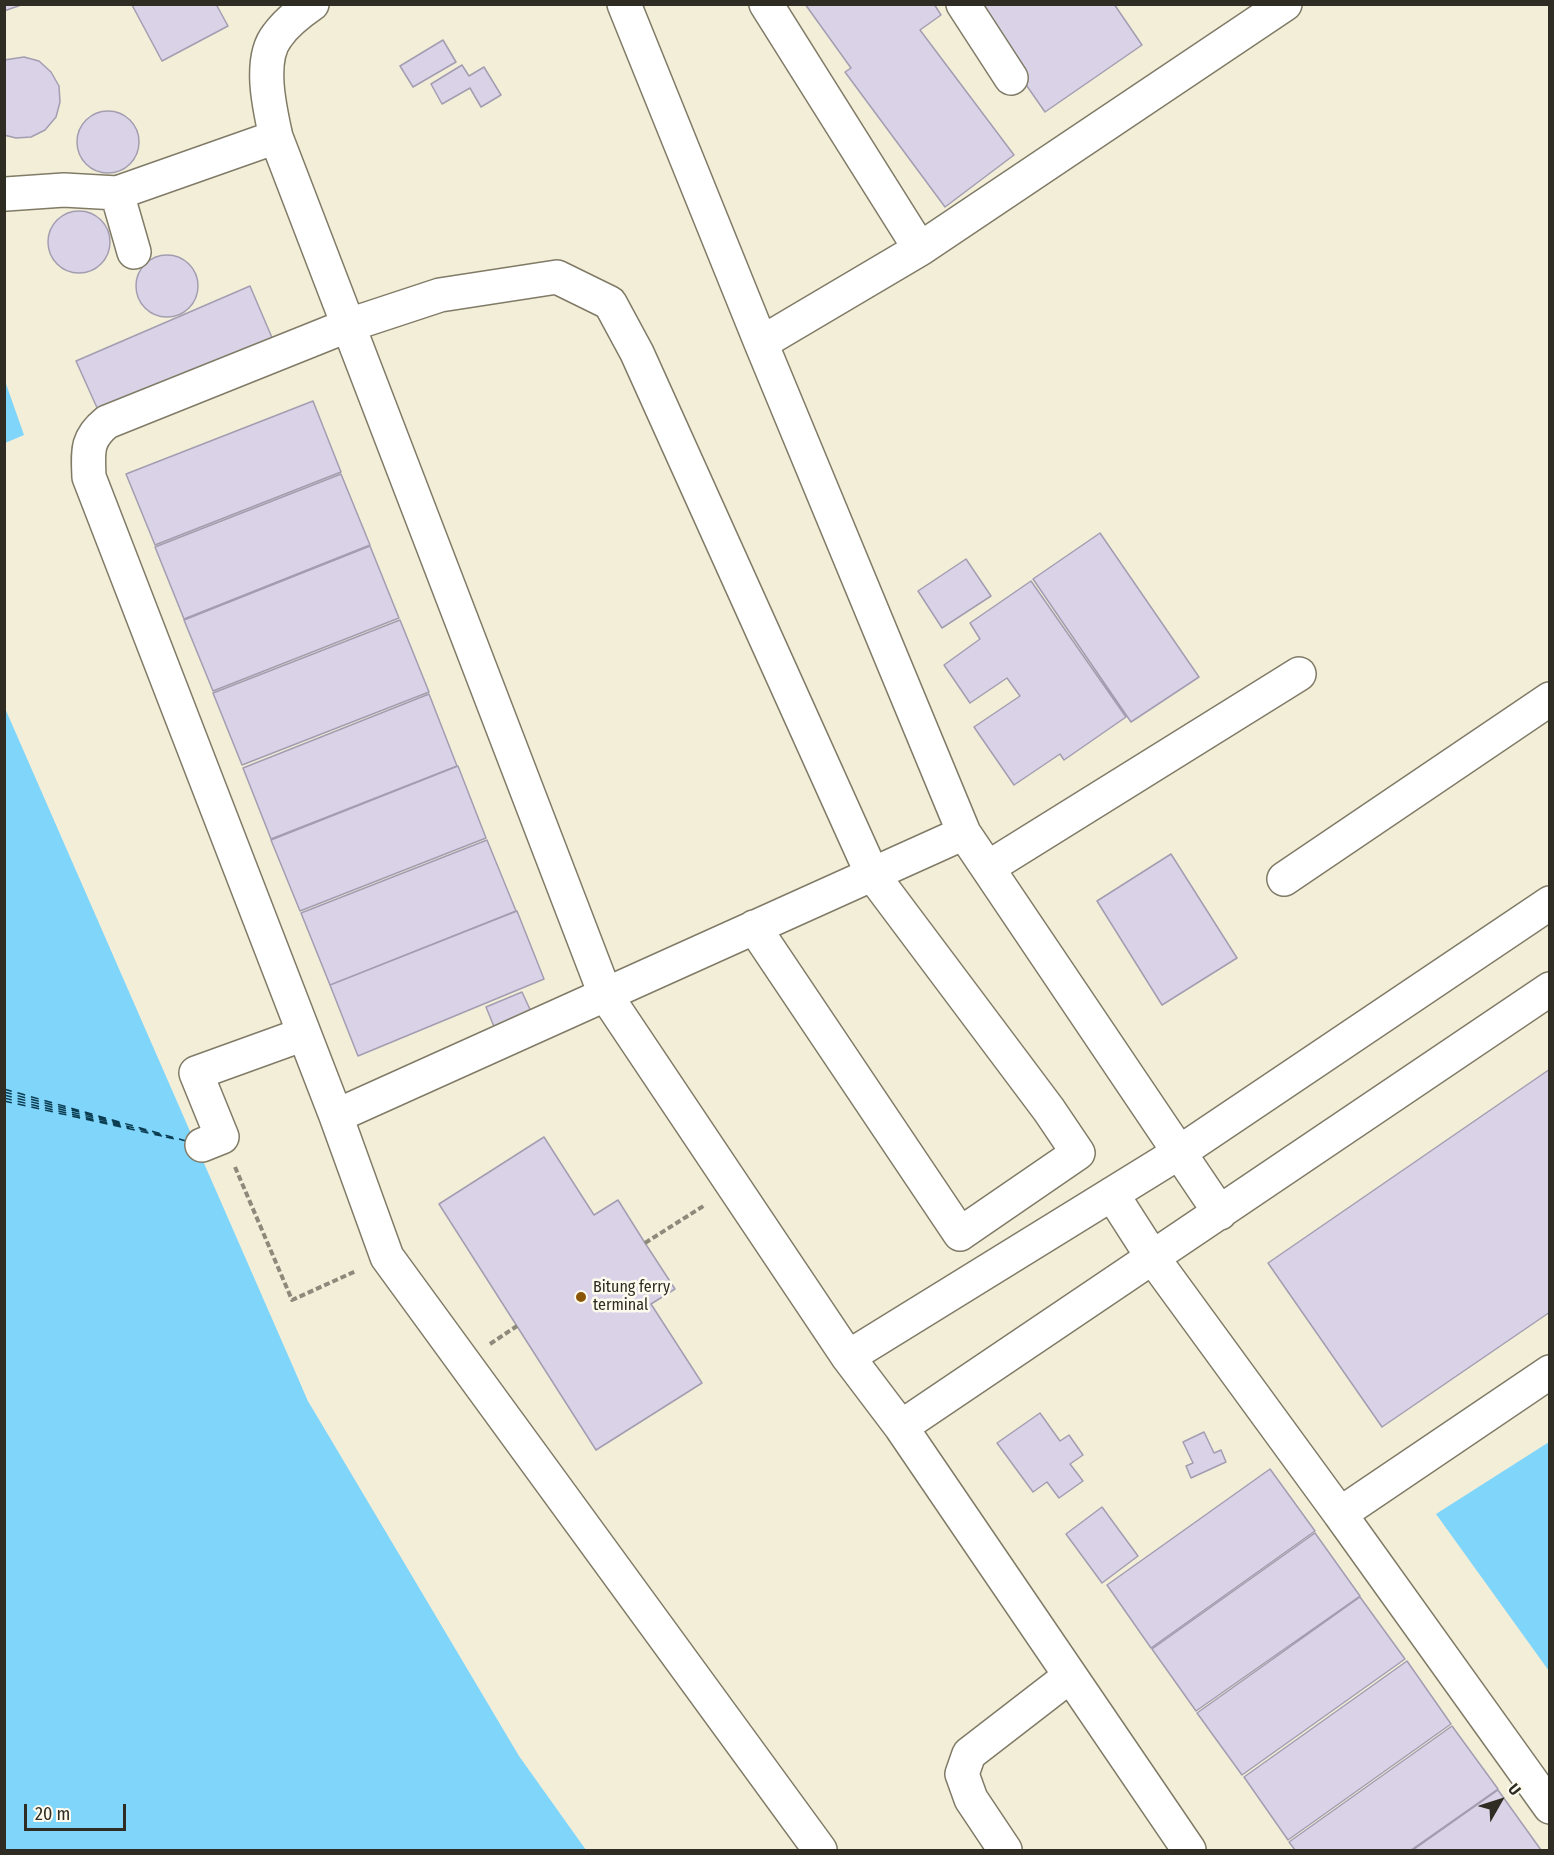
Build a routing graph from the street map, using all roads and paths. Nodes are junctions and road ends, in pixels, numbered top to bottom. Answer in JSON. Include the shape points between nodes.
{"nodes":[{"id":1,"x":312,"y":4,"type":"edge"},
{"id":2,"x":624,"y":4,"type":"edge"},
{"id":3,"x":766,"y":4,"type":"edge"},
{"id":4,"x":963,"y":4,"type":"edge"},
{"id":5,"x":1286,"y":4,"type":"edge"},
{"id":6,"x":1011,"y":78,"type":"dead end"},
{"id":7,"x":276,"y":137,"type":"junction"},
{"id":8,"x":117,"y":193,"type":"junction"},
{"id":9,"x":6,"y":195,"type":"dead end"},
{"id":10,"x":920,"y":249,"type":"junction"},
{"id":11,"x":134,"y":252,"type":"dead end"},
{"id":12,"x":349,"y":325,"type":"junction"},
{"id":13,"x":761,"y":343,"type":"junction"},
{"id":14,"x":1299,"y":674,"type":"dead end"},
{"id":15,"x":1550,"y":699,"type":"edge"},
{"id":16,"x":964,"y":833,"type":"junction"},
{"id":17,"x":989,"y":867,"type":"junction"},
{"id":18,"x":872,"y":874,"type":"junction"},
{"id":19,"x":1284,"y":879,"type":"dead end"},
{"id":20,"x":1550,"y":903,"type":"edge"},
{"id":21,"x":754,"y":927,"type":"junction"},
{"id":22,"x":1550,"y":989,"type":"edge"},
{"id":23,"x":605,"y":994,"type":"junction"},
{"id":24,"x":304,"y":1034,"type":"junction"},
{"id":25,"x":336,"y":1116,"type":"junction"},
{"id":26,"x":212,"y":1141,"type":"joint"},
{"id":27,"x":1180,"y":1152,"type":"junction"},
{"id":28,"x":733,"y":1186,"type":"junction"},
{"id":29,"x":1112,"y":1194,"type":"junction"},
{"id":30,"x":1013,"y":1197,"type":"junction"},
{"id":31,"x":1220,"y":1213,"type":"junction"},
{"id":32,"x":1041,"y":1238,"type":"junction"},
{"id":33,"x":645,"y":1243,"type":"dead end"},
{"id":34,"x":387,"y":1257,"type":"junction"},
{"id":35,"x":1153,"y":1258,"type":"junction"},
{"id":36,"x":848,"y":1357,"type":"junction"},
{"id":37,"x":1550,"y":1372,"type":"edge"},
{"id":38,"x":901,"y":1427,"type":"junction"},
{"id":39,"x":1340,"y":1514,"type":"junction"},
{"id":40,"x":1070,"y":1676,"type":"junction"},
{"id":41,"x":1550,"y":1807,"type":"edge"},
{"id":42,"x":820,"y":1851,"type":"edge"},
{"id":43,"x":1005,"y":1851,"type":"edge"},
{"id":44,"x":1189,"y":1851,"type":"edge"}],
"edges":[{"from":1,"to":7,"type":"lane","via":[[275,37],[268,60],[268,101]]},
{"from":2,"to":13,"type":"lane"},
{"from":3,"to":10,"type":"lane"},
{"from":4,"to":6,"type":"lane"},
{"from":5,"to":10,"type":"lane"},
{"from":7,"to":8,"type":"lane"},
{"from":7,"to":12,"type":"lane"},
{"from":8,"to":9,"type":"lane","via":[[64,190]]},
{"from":8,"to":11,"type":"lane"},
{"from":10,"to":13,"type":"lane"},
{"from":12,"to":18,"type":"lane","via":[[440,295],[557,277],[610,303],[637,353]]},
{"from":12,"to":23,"type":"lane"},
{"from":12,"to":24,"type":"lane","via":[[107,422],[96,431],[87,448],[89,477]]},
{"from":13,"to":16,"type":"lane"},
{"from":14,"to":17,"type":"lane"},
{"from":15,"to":19,"type":"lane"},
{"from":16,"to":17,"type":"lane"},
{"from":16,"to":18,"type":"lane"},
{"from":17,"to":27,"type":"lane"},
{"from":18,"to":21,"type":"lane"},
{"from":18,"to":30,"type":"lane","via":[[1078,1153]]},
{"from":20,"to":27,"type":"lane"},
{"from":21,"to":23,"type":"lane"},
{"from":21,"to":30,"type":"lane","via":[[960,1234]]},
{"from":22,"to":31,"type":"lane"},
{"from":23,"to":25,"type":"lane"},
{"from":23,"to":28,"type":"lane"},
{"from":24,"to":25,"type":"lane"},
{"from":24,"to":26,"type":"lane","via":[[196,1072]]},
{"from":25,"to":34,"type":"lane"},
{"from":26,"to":34,"type":"path","via":[[292,1300]]},
{"from":27,"to":29,"type":"lane"},
{"from":27,"to":31,"type":"lane"},
{"from":28,"to":33,"type":"path"},
{"from":28,"to":36,"type":"lane"},
{"from":29,"to":32,"type":"lane"},
{"from":29,"to":35,"type":"lane"},
{"from":30,"to":32,"type":"lane"},
{"from":31,"to":35,"type":"lane"},
{"from":32,"to":36,"type":"lane"},
{"from":34,"to":42,"type":"lane"},
{"from":35,"to":38,"type":"lane"},
{"from":35,"to":39,"type":"lane"},
{"from":36,"to":38,"type":"lane"},
{"from":37,"to":39,"type":"lane"},
{"from":38,"to":40,"type":"lane"},
{"from":39,"to":41,"type":"lane"},
{"from":40,"to":43,"type":"lane","via":[[969,1754],[962,1774],[971,1799]]},
{"from":40,"to":44,"type":"lane"}]}
